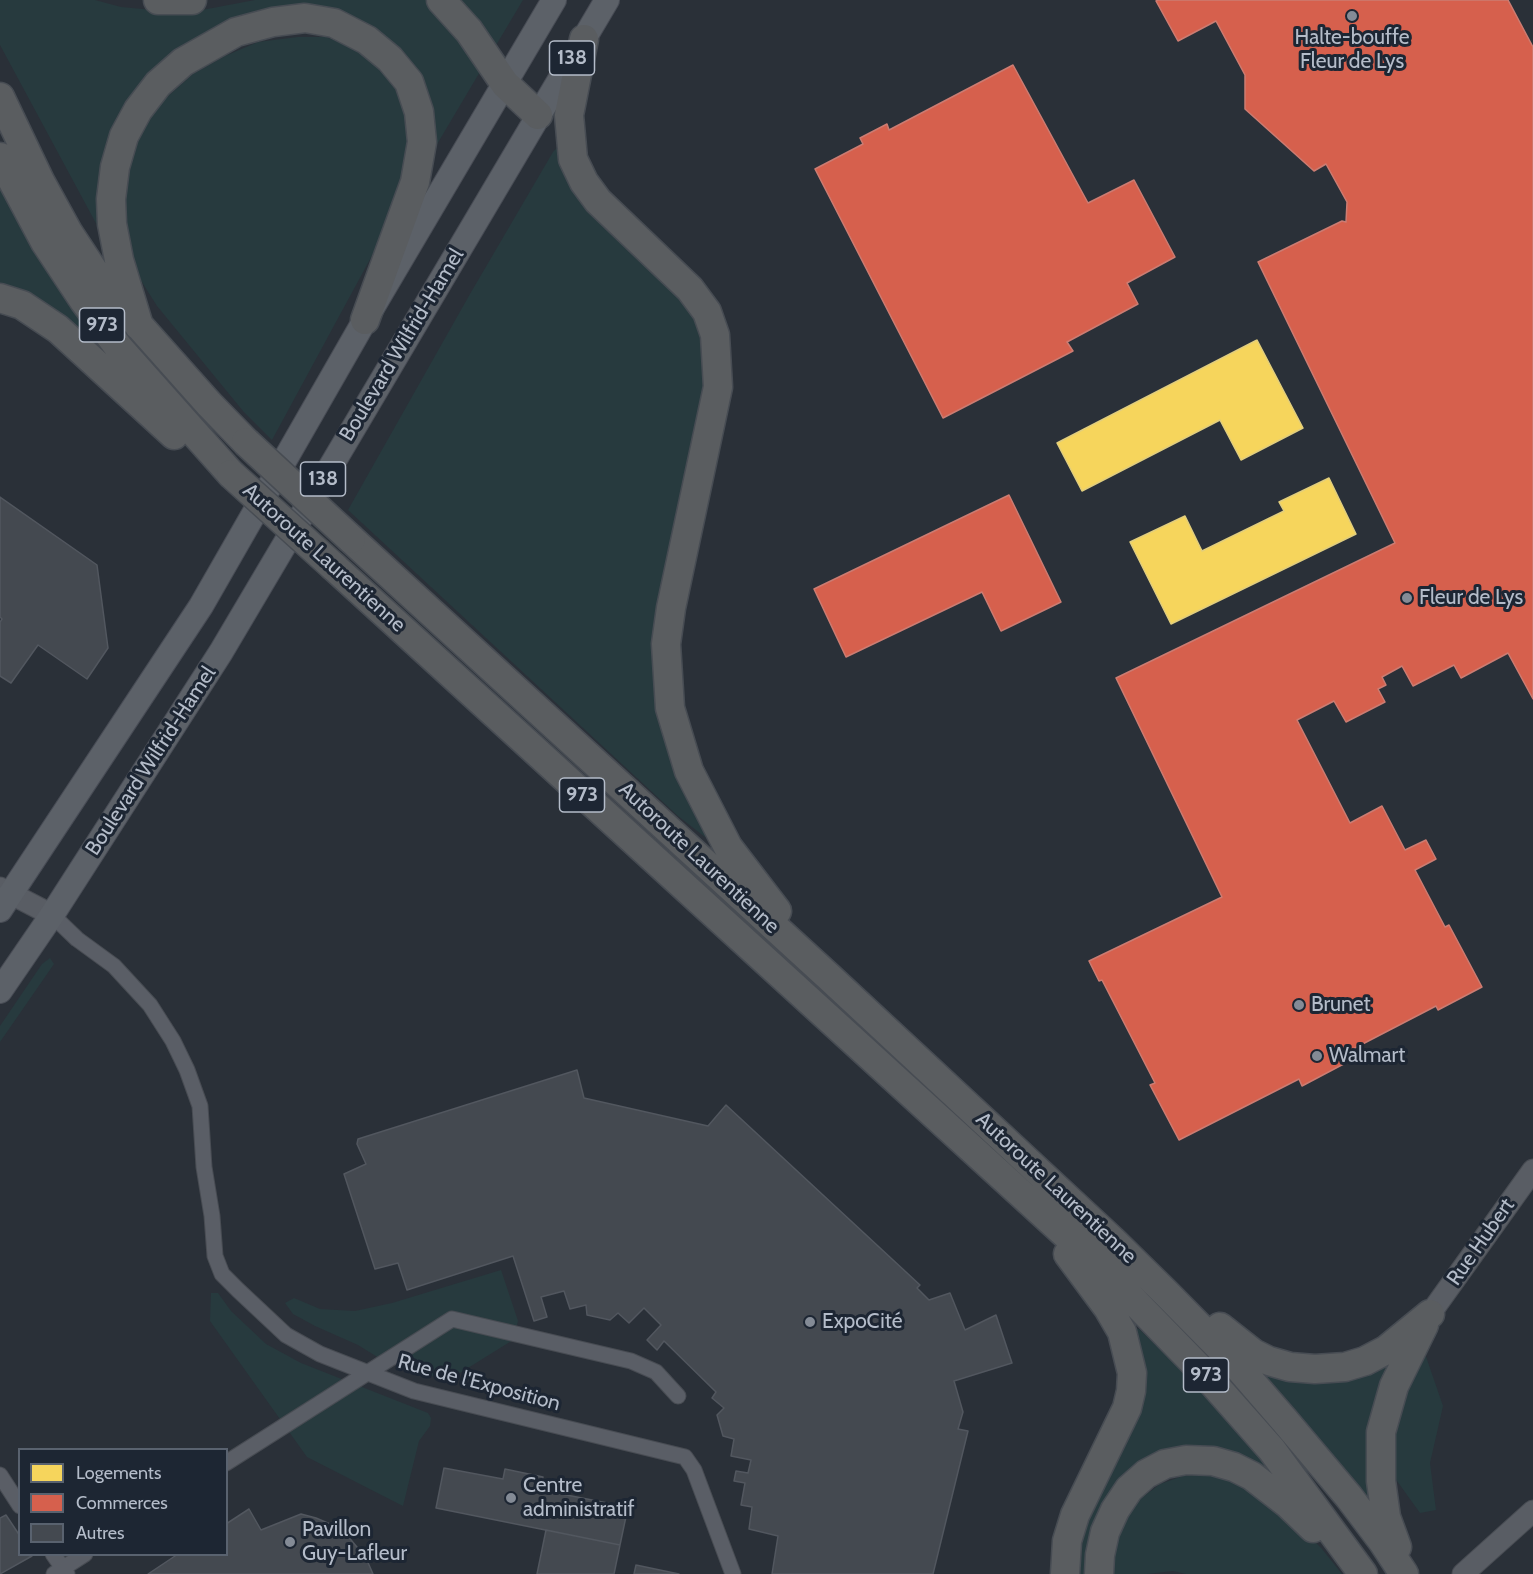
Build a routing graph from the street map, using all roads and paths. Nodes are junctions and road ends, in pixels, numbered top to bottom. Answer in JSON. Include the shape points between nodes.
{"nodes":[{"id":1,"x":158,"y":0,"type":"edge"},
{"id":2,"x":192,"y":0,"type":"edge"},
{"id":3,"x":441,"y":0,"type":"edge"},
{"id":4,"x":554,"y":0,"type":"edge"},
{"id":5,"x":607,"y":0,"type":"edge"},
{"id":6,"x":584,"y":39,"type":"junction"},
{"id":7,"x":505,"y":84,"type":"junction"},
{"id":8,"x":0,"y":97,"type":"edge"},
{"id":9,"x":538,"y":115,"type":"junction"},
{"id":10,"x":0,"y":156,"type":"edge"},
{"id":11,"x":0,"y":298,"type":"edge"},
{"id":12,"x":365,"y":320,"type":"junction"},
{"id":13,"x":139,"y":326,"type":"junction"},
{"id":14,"x":231,"y":474,"type":"junction"},
{"id":15,"x":4,"y":897,"type":"edge"},
{"id":16,"x":52,"y":915,"type":"junction"},
{"id":17,"x":829,"y":977,"type":"junction"},
{"id":18,"x":0,"y":991,"type":"edge"},
{"id":19,"x":1533,"y":1170,"type":"edge"},
{"id":20,"x":1025,"y":1198,"type":"junction"},
{"id":21,"x":1166,"y":1293,"type":"junction"},
{"id":22,"x":1430,"y":1314,"type":"junction"},
{"id":23,"x":366,"y":1373,"type":"junction"},
{"id":24,"x":678,"y":1396,"type":"dead end"},
{"id":25,"x":228,"y":1462,"type":"edge"},
{"id":26,"x":0,"y":1475,"type":"edge"},
{"id":27,"x":18,"y":1503,"type":"edge"},
{"id":28,"x":1533,"y":1511,"type":"edge"},
{"id":29,"x":54,"y":1556,"type":"edge"},
{"id":30,"x":82,"y":1556,"type":"edge"},
{"id":31,"x":61,"y":1572,"type":"edge"},
{"id":32,"x":733,"y":1574,"type":"edge"},
{"id":33,"x":1065,"y":1574,"type":"edge"},
{"id":34,"x":1099,"y":1574,"type":"edge"},
{"id":35,"x":1362,"y":1574,"type":"edge"},
{"id":36,"x":1406,"y":1574,"type":"edge"},
{"id":37,"x":1463,"y":1574,"type":"edge"}],
"edges":[{"from":1,"to":2,"type":"highway"},
{"from":3,"to":7,"type":"highway","via":[[469,31]]},
{"from":4,"to":7,"type":"main road","name":"Boulevard Wilfrid-Hamel","number":"138"},
{"from":5,"to":6,"type":"main road","name":"Boulevard Wilfrid-Hamel","number":"138"},
{"from":6,"to":9,"type":"main road","name":"Boulevard Wilfrid-Hamel","number":"138"},
{"from":6,"to":17,"type":"highway","via":[[569,115],[573,159],[598,201],[690,289],[707,312],[715,334],[718,387],[666,644],[670,708],[689,771],[728,848]]},
{"from":7,"to":9,"type":"highway"},
{"from":7,"to":12,"type":"main road","name":"Boulevard Wilfrid-Hamel","number":"138"},
{"from":8,"to":13,"type":"highway","name":"Autoroute Laurentienne","number":"973","via":[[68,232],[103,285]]},
{"from":9,"to":16,"type":"main road","name":"Boulevard Wilfrid-Hamel","number":"138","via":[[221,652]]},
{"from":10,"to":14,"type":"highway","name":"Autoroute Laurentienne","number":"973","via":[[45,242],[84,301],[119,348]]},
{"from":11,"to":14,"type":"highway","via":[[22,305],[58,329],[206,464]]},
{"from":12,"to":13,"type":"highway","via":[[415,182],[422,142],[420,112],[409,82],[367,40],[334,23],[305,18],[237,32],[183,62],[158,84],[124,136],[115,167],[112,224]]},
{"from":12,"to":15,"type":"main road","name":"Boulevard Wilfrid-Hamel","number":"138","via":[[201,606]]},
{"from":13,"to":17,"type":"highway","name":"Autoroute Laurentienne","number":"973","bridge":true,"via":[[246,442]]},
{"from":14,"to":20,"type":"highway","name":"Autoroute Laurentienne","number":"973","bridge":true},
{"from":15,"to":16,"type":"street"},
{"from":16,"to":18,"type":"main road","name":"Boulevard Wilfrid-Hamel","number":"138"},
{"from":16,"to":23,"type":"street","name":"Rue de l'Exposition","via":[[76,939],[114,966],[150,1005],[187,1070],[200,1106],[215,1256],[222,1274],[286,1335]]},
{"from":17,"to":21,"type":"highway","name":"Autoroute Laurentienne","number":"973"},
{"from":19,"to":22,"type":"street","name":"Rue Hubert"},
{"from":20,"to":33,"type":"highway","via":[[1108,1308],[1122,1332],[1132,1373],[1127,1408],[1075,1515],[1067,1541]]},
{"from":20,"to":35,"type":"highway","name":"Autoroute Laurentienne","number":"973","via":[[1097,1263],[1204,1372],[1272,1450]]},
{"from":21,"to":22,"type":"highway","via":[[1198,1308],[1253,1353],[1290,1367],[1315,1369],[1365,1361],[1386,1350]]},
{"from":21,"to":36,"type":"highway","name":"Autoroute Laurentienne","number":"973","via":[[1285,1421],[1349,1497]]},
{"from":22,"to":36,"type":"highway","via":[[1394,1386],[1381,1432],[1386,1517]]},
{"from":23,"to":24,"type":"street","via":[[452,1319],[631,1361],[656,1372]]},
{"from":23,"to":25,"type":"street"},
{"from":23,"to":32,"type":"street","name":"Rue de l'Exposition","via":[[414,1391],[685,1457],[694,1470]]},
{"from":26,"to":27,"type":"street"},
{"from":28,"to":37,"type":"street"},
{"from":29,"to":31,"type":"street"},
{"from":30,"to":31,"type":"street"},
{"from":34,"to":35,"type":"highway","via":[[1105,1532],[1129,1489],[1165,1464],[1186,1460],[1214,1461],[1252,1476],[1288,1504]]}]}
